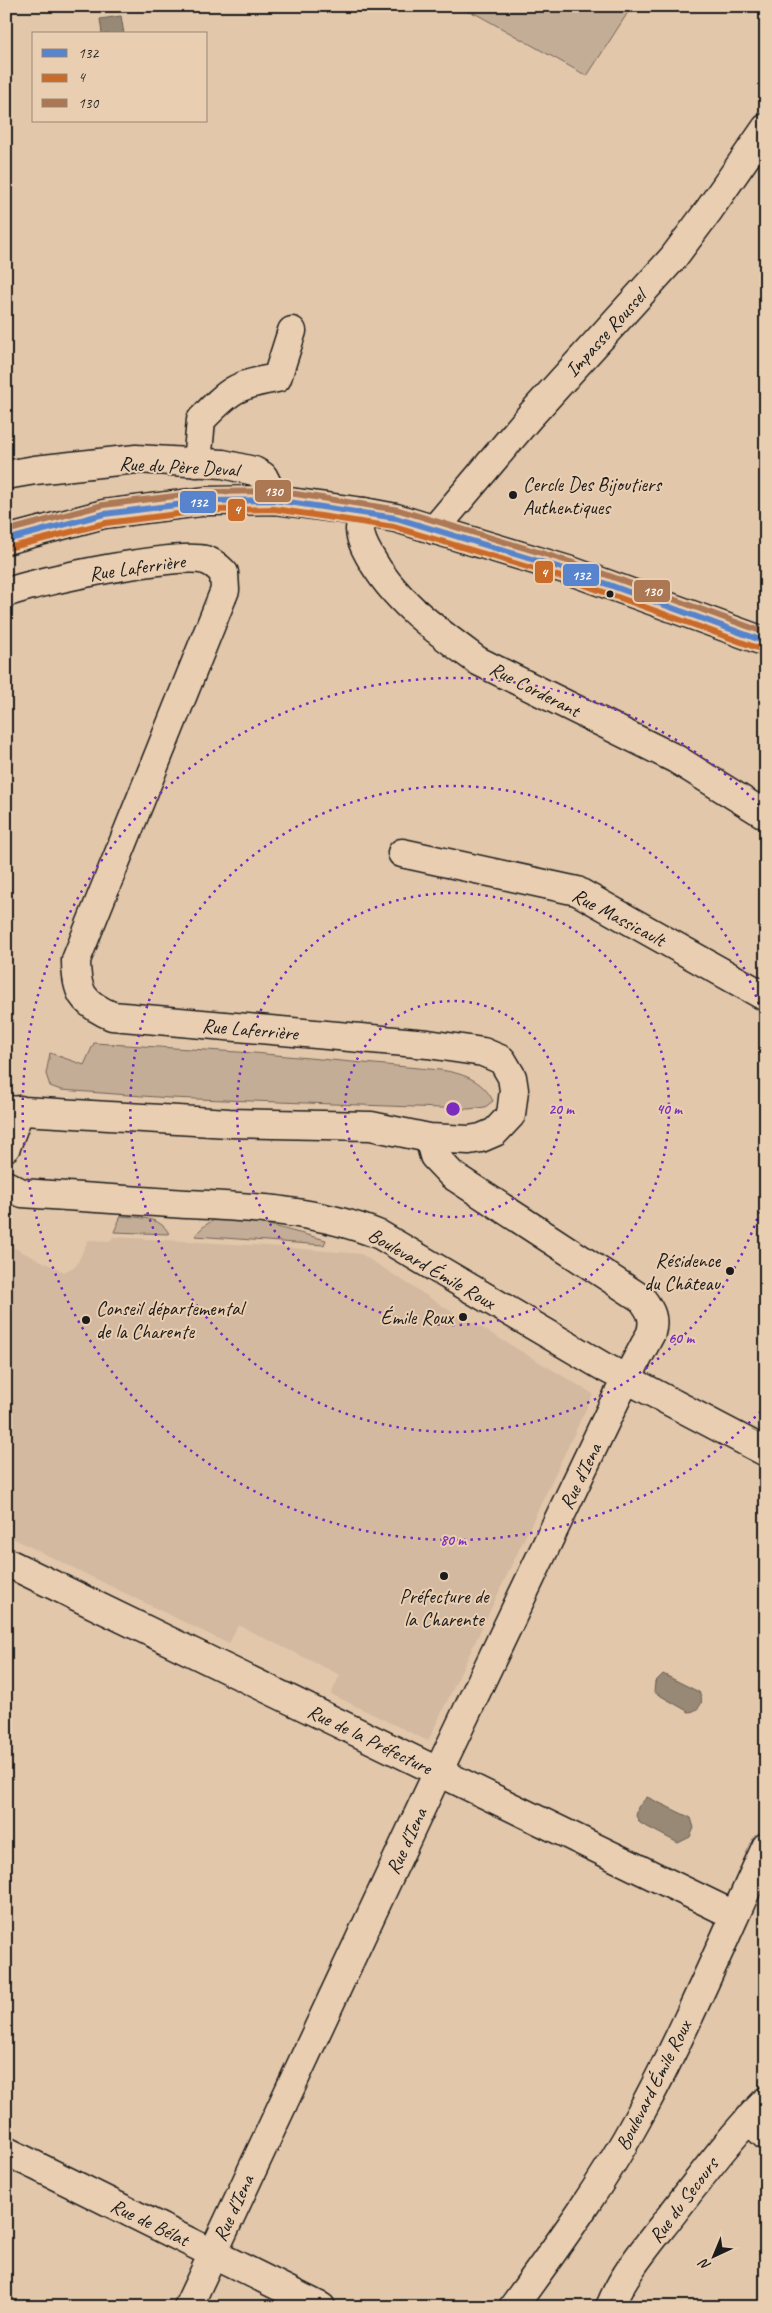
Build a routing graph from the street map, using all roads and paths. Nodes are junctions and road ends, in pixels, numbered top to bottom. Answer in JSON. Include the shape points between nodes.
{"nodes":[{"id":1,"x":766,"y":128,"type":"edge"},
{"id":2,"x":292,"y":332,"type":"dead end"},
{"id":3,"x":197,"y":462,"type":"junction"},
{"id":4,"x":6,"y":475,"type":"edge"},
{"id":5,"x":275,"y":500,"type":"junction"},
{"id":6,"x":364,"y":512,"type":"junction"},
{"id":7,"x":434,"y":530,"type":"junction"},
{"id":8,"x":6,"y":540,"type":"edge"},
{"id":9,"x":6,"y":593,"type":"edge"},
{"id":10,"x":766,"y":642,"type":"edge"},
{"id":11,"x":766,"y":815,"type":"edge"},
{"id":12,"x":402,"y":853,"type":"dead end"},
{"id":13,"x":766,"y":998,"type":"edge"},
{"id":14,"x":13,"y":1110,"type":"edge"},
{"id":15,"x":429,"y":1138,"type":"junction"},
{"id":16,"x":6,"y":1147,"type":"edge"},
{"id":17,"x":6,"y":1185,"type":"edge"},
{"id":18,"x":627,"y":1378,"type":"junction"},
{"id":19,"x":766,"y":1452,"type":"edge"},
{"id":20,"x":6,"y":1562,"type":"edge"},
{"id":21,"x":438,"y":1772,"type":"junction"},
{"id":22,"x":766,"y":1847,"type":"edge"},
{"id":23,"x":734,"y":1915,"type":"junction"},
{"id":24,"x":760,"y":2119,"type":"edge"},
{"id":25,"x":6,"y":2151,"type":"edge"},
{"id":26,"x":212,"y":2252,"type":"junction"},
{"id":27,"x":188,"y":2307,"type":"edge"},
{"id":28,"x":321,"y":2307,"type":"edge"},
{"id":29,"x":513,"y":2307,"type":"edge"},
{"id":30,"x":610,"y":2307,"type":"edge"}],
"edges":[{"from":1,"to":7,"type":"street","name":"Impasse Roussel","via":[[672,258],[530,416]]},
{"from":2,"to":3,"type":"street","via":[[277,378],[236,387],[201,420]]},
{"from":3,"to":4,"type":"street","name":"Rue du Père Deval","via":[[136,459]]},
{"from":3,"to":5,"type":"street","name":"Rue du Père Deval","via":[[254,470],[263,476]]},
{"from":5,"to":6,"type":"street"},
{"from":5,"to":8,"type":"street","via":[[208,501],[104,514]]},
{"from":6,"to":7,"type":"street"},
{"from":6,"to":11,"type":"street","name":"Rue Corderant","via":[[360,531],[363,545],[377,571],[402,601],[450,640],[478,661],[676,759]]},
{"from":7,"to":10,"type":"street","via":[[571,571]]},
{"from":9,"to":15,"type":"street","name":"Rue Laferrière","via":[[78,575],[179,558],[205,560],[224,573],[225,590],[76,960],[76,980],[86,1001],[112,1016],[428,1044],[483,1052],[502,1060],[512,1078],[514,1090],[511,1115],[506,1123],[481,1138]]},
{"from":12,"to":13,"type":"street","name":"Rue Massicault","via":[[577,891]]},
{"from":14,"to":15,"type":"street","name":"Rue Laferrière","via":[[230,1123],[371,1126]]},
{"from":14,"to":16,"type":"street","name":"Rue Laferrière"},
{"from":15,"to":18,"type":"street","name":"Rue d'Iena","via":[[434,1156],[452,1175],[642,1299],[651,1310],[654,1322]]},
{"from":17,"to":18,"type":"street","name":"Boulevard Émile Roux","via":[[22,1192],[243,1207],[302,1213],[354,1224],[380,1235]]},
{"from":18,"to":19,"type":"street","name":"Boulevard Émile Roux"},
{"from":18,"to":21,"type":"street","name":"Rue d'Iena"},
{"from":20,"to":21,"type":"street","name":"Rue de la Préfecture"},
{"from":21,"to":23,"type":"street","name":"Rue de la Préfecture"},
{"from":21,"to":26,"type":"street","name":"Rue d'Iena"},
{"from":22,"to":23,"type":"street","name":"Boulevard Émile Roux"},
{"from":23,"to":29,"type":"street","name":"Boulevard Émile Roux","via":[[670,2058],[638,2119],[584,2210]]},
{"from":24,"to":30,"type":"street","name":"Rue du Secours","via":[[725,2144],[646,2247]]},
{"from":25,"to":26,"type":"street","name":"Rue de Bélat"},
{"from":26,"to":27,"type":"street","name":"Rue d'Iena"},
{"from":26,"to":28,"type":"street","name":"Rue de Bélat"}]}
